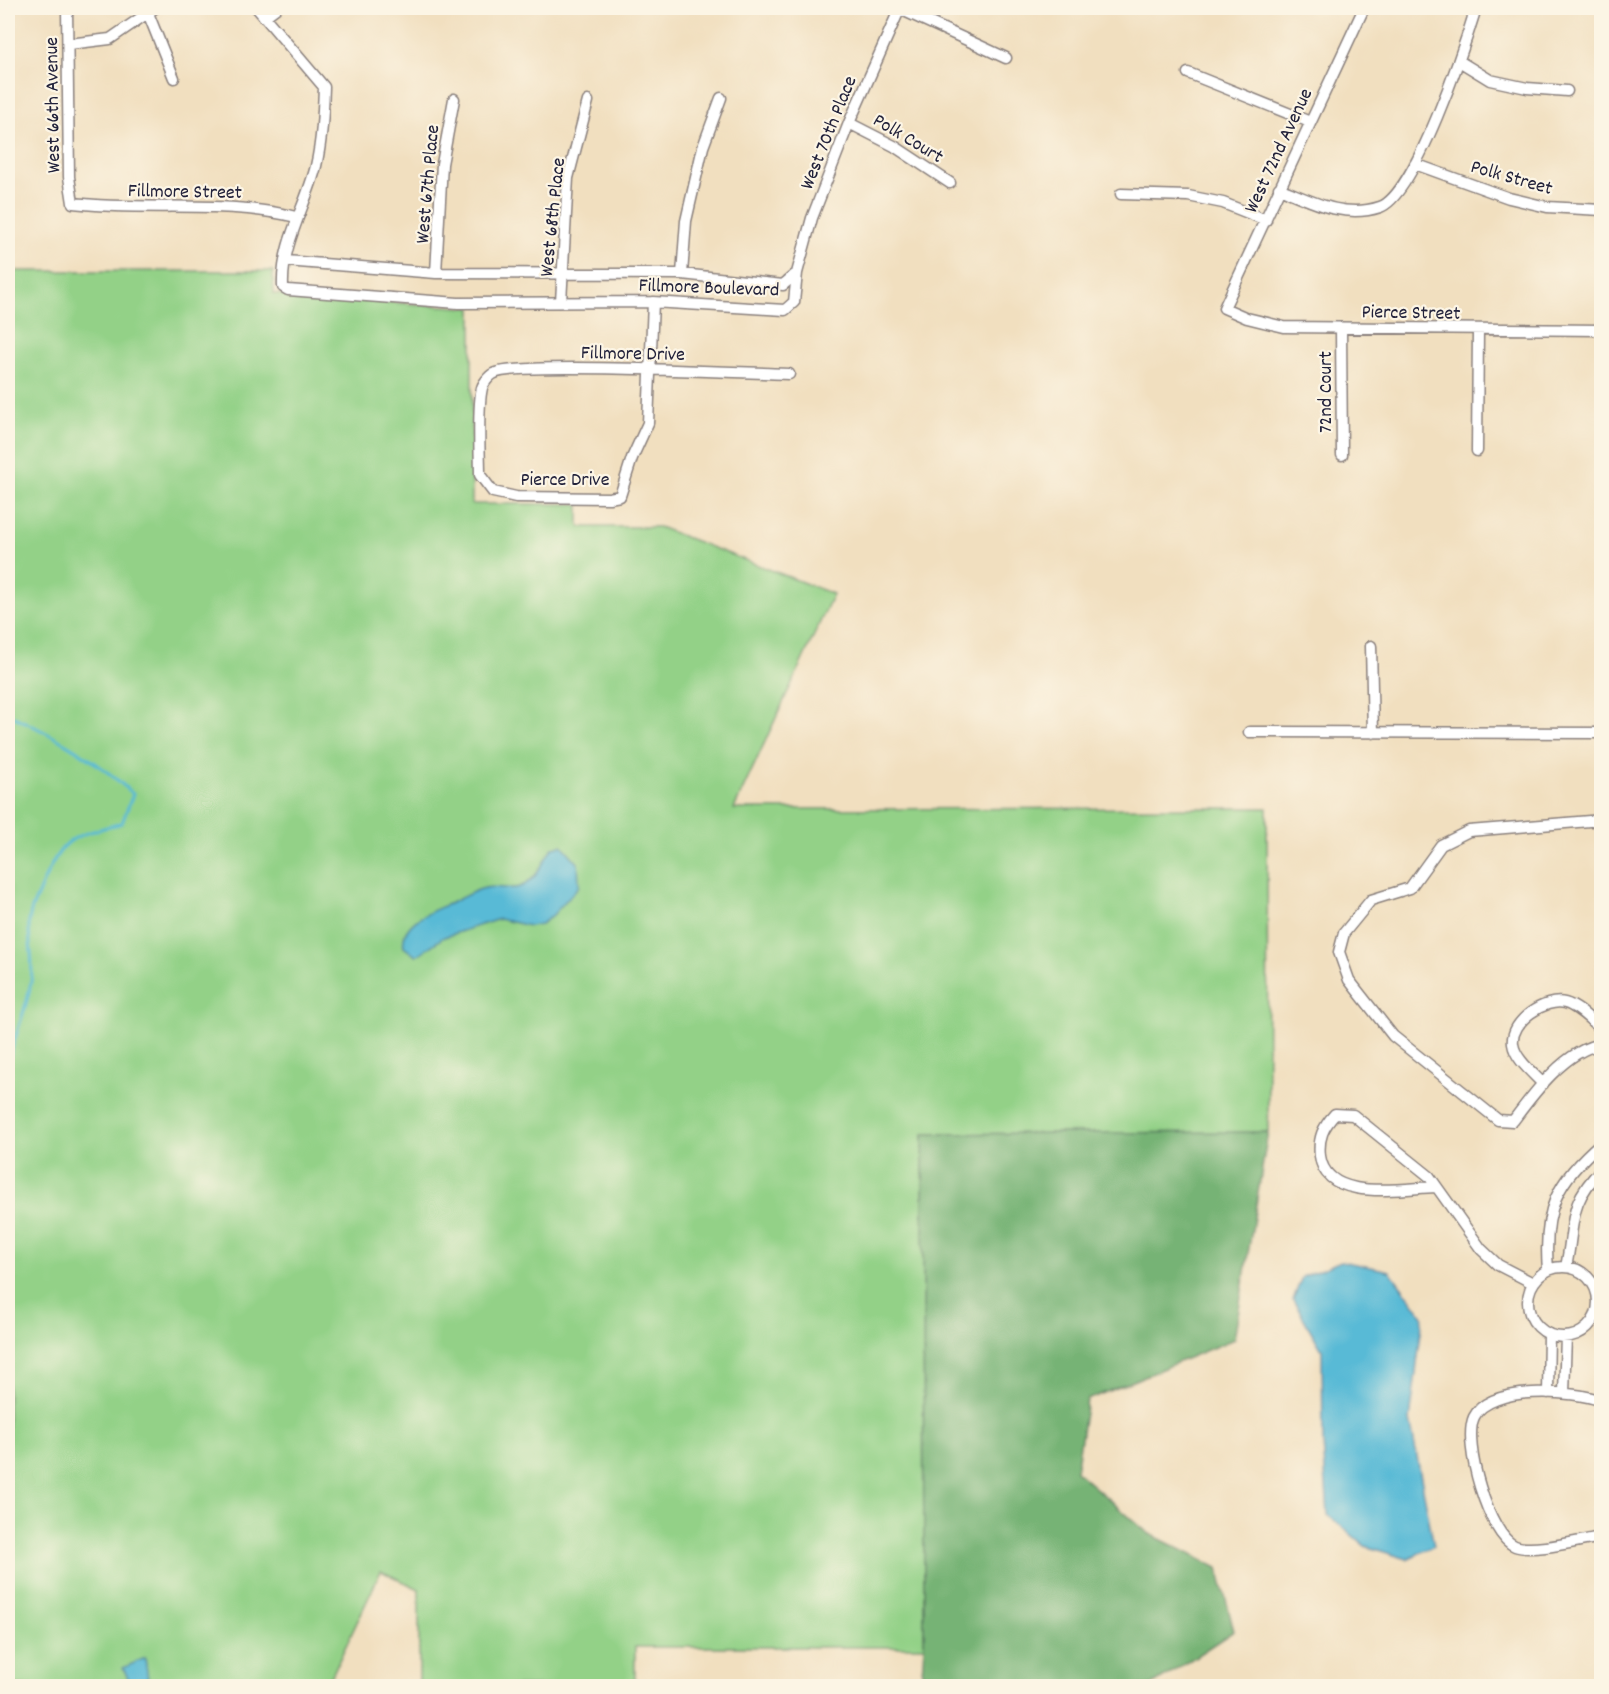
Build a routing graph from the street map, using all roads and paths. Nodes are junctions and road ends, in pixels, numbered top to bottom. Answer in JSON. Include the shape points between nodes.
{"nodes":[{"id":1,"x":67,"y":8,"type":"edge"},
{"id":2,"x":276,"y":8,"type":"edge"},
{"id":3,"x":900,"y":8,"type":"edge"},
{"id":4,"x":1364,"y":8,"type":"edge"},
{"id":5,"x":1476,"y":8,"type":"edge"},
{"id":6,"x":151,"y":10,"type":"edge"},
{"id":7,"x":260,"y":12,"type":"edge"},
{"id":8,"x":69,"y":44,"type":"junction"},
{"id":9,"x":1006,"y":58,"type":"dead end"},
{"id":10,"x":1459,"y":62,"type":"junction"},
{"id":11,"x":1188,"y":73,"type":"dead end"},
{"id":12,"x":174,"y":78,"type":"dead end"},
{"id":13,"x":1567,"y":91,"type":"dead end"},
{"id":14,"x":721,"y":98,"type":"dead end"},
{"id":15,"x":454,"y":99,"type":"dead end"},
{"id":16,"x":588,"y":101,"type":"dead end"},
{"id":17,"x":1310,"y":122,"type":"junction"},
{"id":18,"x":849,"y":123,"type":"junction"},
{"id":19,"x":1415,"y":164,"type":"junction"},
{"id":20,"x":950,"y":183,"type":"dead end"},
{"id":21,"x":1279,"y":188,"type":"junction"},
{"id":22,"x":1121,"y":194,"type":"dead end"},
{"id":23,"x":73,"y":203,"type":"joint"},
{"id":24,"x":1602,"y":210,"type":"edge"},
{"id":25,"x":296,"y":217,"type":"junction"},
{"id":26,"x":1266,"y":220,"type":"junction"},
{"id":27,"x":286,"y":261,"type":"junction"},
{"id":28,"x":436,"y":273,"type":"junction"},
{"id":29,"x":561,"y":273,"type":"junction"},
{"id":30,"x":797,"y":273,"type":"junction"},
{"id":31,"x":682,"y":274,"type":"junction"},
{"id":32,"x":561,"y":302,"type":"junction"},
{"id":33,"x":653,"y":302,"type":"junction"},
{"id":34,"x":1224,"y":308,"type":"joint"},
{"id":35,"x":1341,"y":328,"type":"junction"},
{"id":36,"x":1478,"y":330,"type":"junction"},
{"id":37,"x":1602,"y":330,"type":"edge"},
{"id":38,"x":652,"y":370,"type":"junction"},
{"id":39,"x":789,"y":374,"type":"dead end"},
{"id":40,"x":482,"y":386,"type":"joint"},
{"id":41,"x":1477,"y":451,"type":"dead end"},
{"id":42,"x":1342,"y":455,"type":"dead end"},
{"id":43,"x":1371,"y":646,"type":"dead end"},
{"id":44,"x":1249,"y":732,"type":"dead end"},
{"id":45,"x":1373,"y":733,"type":"junction"},
{"id":46,"x":1602,"y":733,"type":"edge"},
{"id":47,"x":1602,"y":820,"type":"edge"},
{"id":48,"x":1602,"y":1030,"type":"edge"},
{"id":49,"x":1602,"y":1044,"type":"edge"},
{"id":50,"x":1543,"y":1084,"type":"junction"},
{"id":51,"x":1602,"y":1142,"type":"edge"},
{"id":52,"x":1602,"y":1169,"type":"edge"},
{"id":53,"x":1435,"y":1187,"type":"junction"},
{"id":54,"x":1566,"y":1267,"type":"junction"},
{"id":55,"x":1548,"y":1270,"type":"junction"},
{"id":56,"x":1602,"y":1275,"type":"edge"},
{"id":57,"x":1533,"y":1283,"type":"junction"},
{"id":58,"x":1596,"y":1286,"type":"edge"},
{"id":59,"x":1549,"y":1334,"type":"junction"},
{"id":60,"x":1566,"y":1337,"type":"junction"},
{"id":61,"x":1548,"y":1393,"type":"junction"},
{"id":62,"x":1564,"y":1393,"type":"junction"},
{"id":63,"x":1602,"y":1401,"type":"edge"},
{"id":64,"x":1602,"y":1537,"type":"edge"}],
"edges":[{"from":1,"to":8,"type":"street","name":"West 66th Avenue"},
{"from":2,"to":7,"type":"street"},
{"from":3,"to":9,"type":"street"},
{"from":3,"to":18,"type":"street","name":"West 70th Place"},
{"from":4,"to":17,"type":"street","name":"West 72nd Avenue"},
{"from":5,"to":10,"type":"street"},
{"from":6,"to":8,"type":"street","via":[[110,39]]},
{"from":6,"to":12,"type":"street"},
{"from":7,"to":25,"type":"street","via":[[324,87],[323,125],[315,167]]},
{"from":8,"to":23,"type":"street","name":"West 66th Avenue","via":[[69,177]]},
{"from":10,"to":13,"type":"street","via":[[1490,80]]},
{"from":10,"to":19,"type":"street"},
{"from":11,"to":17,"type":"street"},
{"from":14,"to":31,"type":"street","via":[[703,147],[686,221]]},
{"from":15,"to":28,"type":"street","name":"West 67th Place","via":[[442,164]]},
{"from":16,"to":29,"type":"street","name":"West 68th Place","via":[[568,178]]},
{"from":17,"to":21,"type":"street","name":"West 72nd Avenue"},
{"from":18,"to":20,"type":"street","name":"Polk Court","via":[[894,146]]},
{"from":18,"to":30,"type":"street","name":"West 70th Place","via":[[812,218]]},
{"from":19,"to":21,"type":"street","via":[[1401,188],[1383,206],[1356,212],[1333,210]]},
{"from":19,"to":24,"type":"street","name":"Polk Street","via":[[1509,198],[1547,207]]},
{"from":21,"to":26,"type":"street","name":"West 72nd Avenue"},
{"from":22,"to":26,"type":"street","via":[[1188,196],[1223,203]]},
{"from":23,"to":25,"type":"street","name":"Fillmore Street","via":[[103,207],[262,209]]},
{"from":25,"to":27,"type":"street"},
{"from":26,"to":34,"type":"street","name":"West 72nd Avenue"},
{"from":27,"to":28,"type":"street","name":"Fillmore Boulevard"},
{"from":27,"to":32,"type":"street","name":"Fillmore Boulevard","via":[[283,287],[288,290],[458,303]]},
{"from":28,"to":29,"type":"street","name":"Fillmore Boulevard"},
{"from":29,"to":31,"type":"street","name":"Fillmore Boulevard"},
{"from":29,"to":32,"type":"street","name":"West 68th Place"},
{"from":30,"to":31,"type":"street","name":"Fillmore Boulevard","via":[[783,285]]},
{"from":30,"to":33,"type":"street","name":"Fillmore Boulevard","via":[[794,302],[785,310]]},
{"from":32,"to":33,"type":"street","name":"Fillmore Boulevard"},
{"from":33,"to":38,"type":"street","name":"Pierce Drive"},
{"from":34,"to":35,"type":"street","name":"Pierce Street","via":[[1284,327]]},
{"from":35,"to":36,"type":"street","name":"Pierce Street"},
{"from":35,"to":42,"type":"street","name":"72nd Court"},
{"from":36,"to":37,"type":"street","name":"Pierce Street"},
{"from":36,"to":41,"type":"street"},
{"from":38,"to":39,"type":"street","name":"Fillmore Drive"},
{"from":38,"to":40,"type":"street","name":"Fillmore Drive","via":[[508,369],[494,373]]},
{"from":38,"to":40,"type":"street","name":"Pierce Drive","via":[[648,423],[620,496],[609,498],[516,497],[494,492],[480,475]]},
{"from":43,"to":45,"type":"street"},
{"from":44,"to":45,"type":"street"},
{"from":45,"to":46,"type":"street"},
{"from":47,"to":50,"type":"street","via":[[1469,831],[1441,845],[1410,888],[1371,900],[1344,933],[1339,952],[1349,980],[1393,1036],[1498,1119],[1513,1121]]},
{"from":48,"to":50,"type":"street","via":[[1576,1008],[1552,1002],[1517,1025],[1512,1043],[1519,1058]]},
{"from":49,"to":50,"type":"street","via":[[1578,1053]]},
{"from":51,"to":55,"type":"street","via":[[1576,1164],[1550,1211]]},
{"from":52,"to":54,"type":"street","via":[[1577,1202]]},
{"from":53,"to":53,"type":"street","via":[[1429,1176],[1353,1115],[1335,1113],[1324,1125],[1319,1142],[1322,1165],[1332,1179],[1344,1186]]},
{"from":53,"to":57,"type":"street","via":[[1481,1249],[1498,1265]]},
{"from":54,"to":55,"type":"street"},
{"from":54,"to":58,"type":"street","via":[[1580,1271]]},
{"from":55,"to":57,"type":"street"},
{"from":56,"to":58,"type":"street"},
{"from":57,"to":59,"type":"street","via":[[1527,1299],[1529,1313],[1536,1325]]},
{"from":58,"to":60,"type":"street","via":[[1593,1321]]},
{"from":59,"to":60,"type":"street"},
{"from":59,"to":61,"type":"street"},
{"from":60,"to":62,"type":"street"},
{"from":61,"to":62,"type":"street"},
{"from":61,"to":64,"type":"street","via":[[1492,1399],[1482,1405],[1473,1419],[1473,1469],[1495,1525],[1506,1541],[1518,1547],[1551,1546]]},
{"from":62,"to":63,"type":"street"}]}
